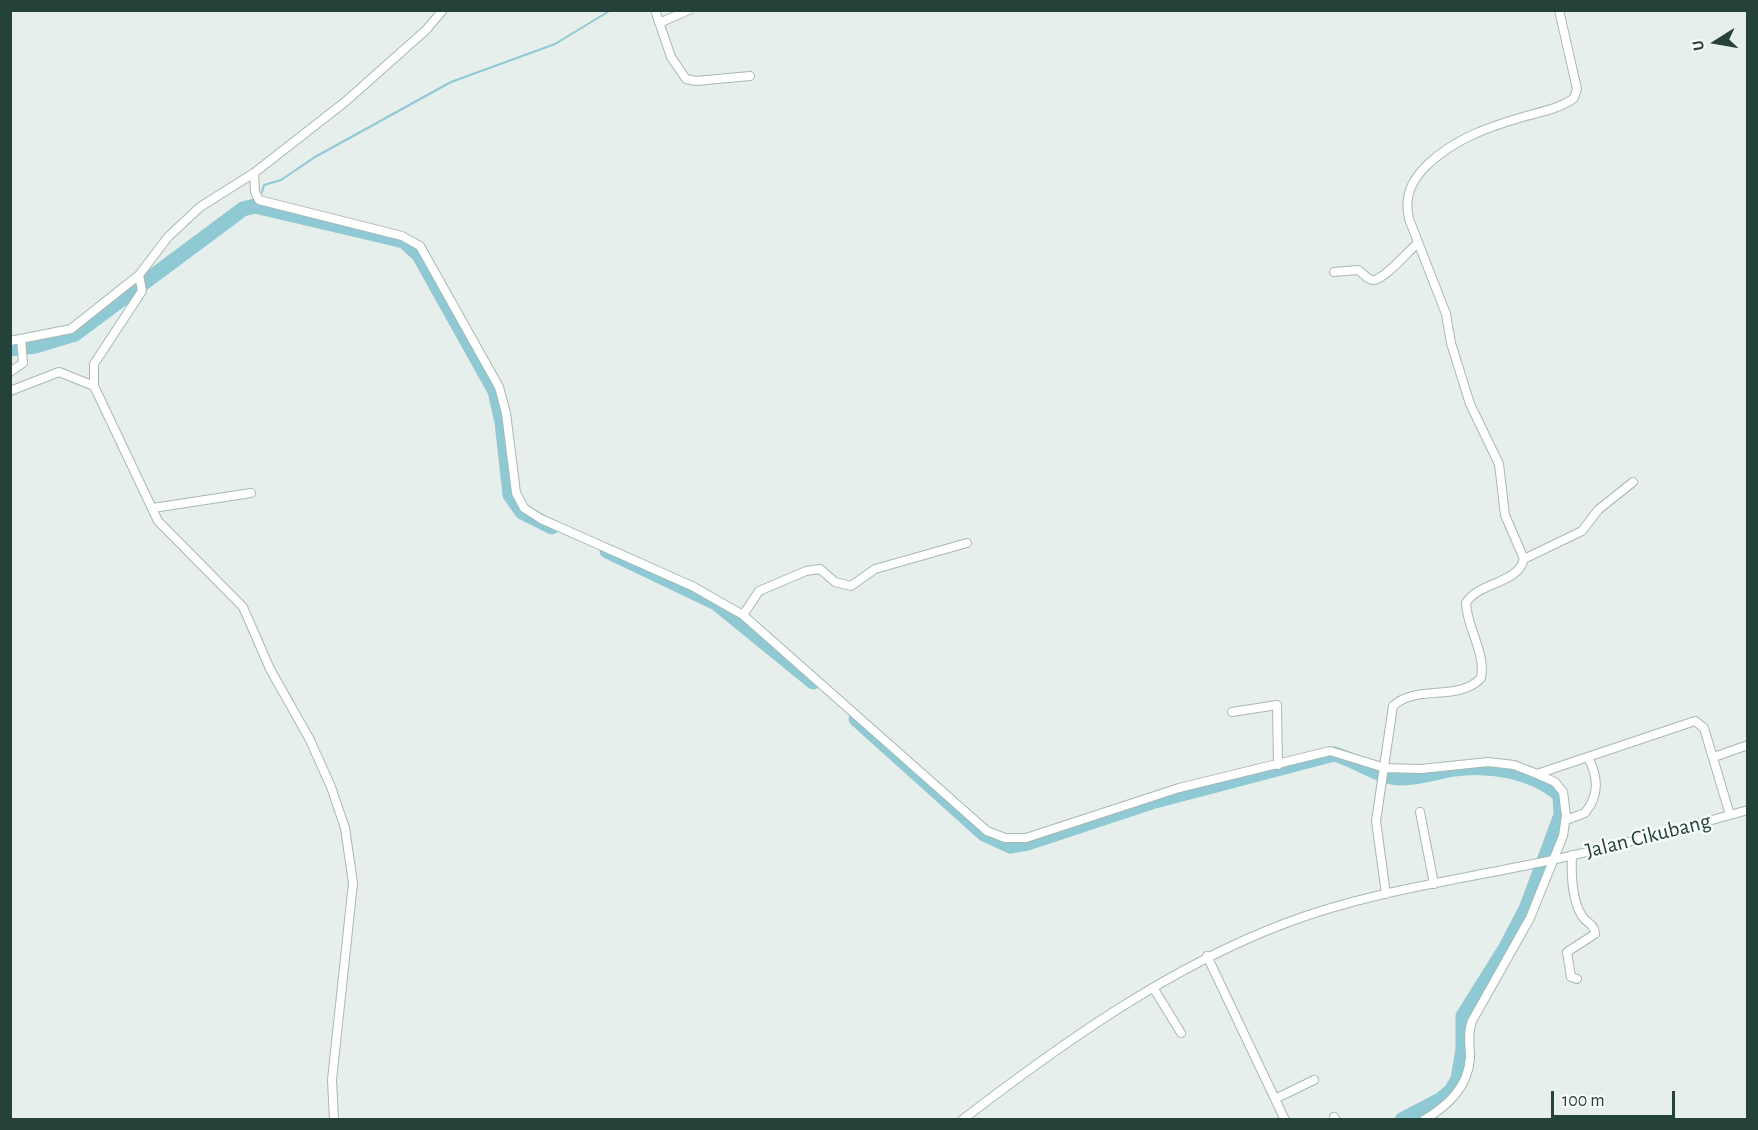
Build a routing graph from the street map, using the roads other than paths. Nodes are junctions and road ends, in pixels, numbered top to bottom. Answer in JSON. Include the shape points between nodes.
{"nodes":[{"id":1,"x":443,"y":10,"type":"edge"},
{"id":2,"x":655,"y":10,"type":"edge"},
{"id":3,"x":689,"y":10,"type":"edge"},
{"id":4,"x":1559,"y":10,"type":"edge"},
{"id":5,"x":659,"y":23,"type":"junction"},
{"id":6,"x":750,"y":76,"type":"dead end"},
{"id":7,"x":254,"y":172,"type":"junction"},
{"id":8,"x":1418,"y":243,"type":"junction"},
{"id":9,"x":1334,"y":272,"type":"dead end"},
{"id":10,"x":141,"y":281,"type":"junction"},
{"id":11,"x":10,"y":341,"type":"edge"},
{"id":12,"x":22,"y":345,"type":"junction"},
{"id":13,"x":10,"y":372,"type":"edge"},
{"id":14,"x":94,"y":386,"type":"junction"},
{"id":15,"x":10,"y":391,"type":"edge"},
{"id":16,"x":1633,"y":482,"type":"dead end"},
{"id":17,"x":251,"y":493,"type":"dead end"},
{"id":18,"x":153,"y":507,"type":"junction"},
{"id":19,"x":967,"y":543,"type":"dead end"},
{"id":20,"x":1524,"y":559,"type":"junction"},
{"id":21,"x":743,"y":615,"type":"junction"},
{"id":22,"x":1232,"y":712,"type":"dead end"},
{"id":23,"x":1748,"y":745,"type":"edge"},
{"id":24,"x":1588,"y":757,"type":"junction"},
{"id":25,"x":1714,"y":757,"type":"junction"},
{"id":26,"x":1278,"y":765,"type":"junction"},
{"id":27,"x":1384,"y":774,"type":"junction"},
{"id":28,"x":1537,"y":774,"type":"junction"},
{"id":29,"x":1748,"y":810,"type":"edge"},
{"id":30,"x":1420,"y":813,"type":"dead end"},
{"id":31,"x":1730,"y":815,"type":"junction"},
{"id":32,"x":1566,"y":820,"type":"junction"},
{"id":33,"x":1572,"y":855,"type":"junction"},
{"id":34,"x":1551,"y":860,"type":"junction"},
{"id":35,"x":1434,"y":884,"type":"junction"},
{"id":36,"x":1386,"y":894,"type":"junction"},
{"id":37,"x":1207,"y":956,"type":"junction"},
{"id":38,"x":1576,"y":980,"type":"dead end"},
{"id":39,"x":1154,"y":989,"type":"junction"},
{"id":40,"x":1181,"y":1033,"type":"dead end"},
{"id":41,"x":1314,"y":1080,"type":"dead end"},
{"id":42,"x":1275,"y":1099,"type":"junction"},
{"id":43,"x":334,"y":1119,"type":"edge"},
{"id":44,"x":962,"y":1119,"type":"edge"},
{"id":45,"x":1285,"y":1119,"type":"edge"},
{"id":46,"x":1424,"y":1119,"type":"edge"}],
"edges":[{"from":1,"to":7,"type":"street","via":[[345,102]]},
{"from":2,"to":5,"type":"street"},
{"from":3,"to":5,"type":"street"},
{"from":4,"to":8,"type":"street","via":[[1577,89],[1574,98],[1466,136],[1439,154],[1419,173],[1407,193],[1406,204]]},
{"from":5,"to":6,"type":"street","via":[[672,57],[686,79]]},
{"from":7,"to":10,"type":"street","via":[[200,207],[168,237]]},
{"from":7,"to":21,"type":"street","via":[[259,200],[402,236],[420,246],[499,387],[516,493],[524,508],[700,590]]},
{"from":8,"to":9,"type":"street","via":[[1375,280],[1358,270]]},
{"from":8,"to":20,"type":"street","via":[[1446,314],[1470,404],[1499,464],[1505,515]]},
{"from":10,"to":12,"type":"street","via":[[71,329]]},
{"from":10,"to":14,"type":"street","via":[[118,330],[93,364]]},
{"from":11,"to":12,"type":"street"},
{"from":12,"to":13,"type":"street","via":[[22,365]]},
{"from":14,"to":15,"type":"street","via":[[58,372]]},
{"from":14,"to":18,"type":"street"},
{"from":16,"to":20,"type":"street","via":[[1598,510],[1582,531]]},
{"from":17,"to":18,"type":"street"},
{"from":18,"to":43,"type":"street","via":[[165,529],[243,607],[270,669],[310,740],[345,828],[352,883],[332,1080]]},
{"from":19,"to":21,"type":"street","via":[[875,569],[851,586],[835,582],[820,569],[806,571],[759,591]]},
{"from":20,"to":27,"type":"street","via":[[1519,568],[1477,591],[1466,603],[1482,659],[1481,678],[1457,689],[1410,696],[1395,704]]},
{"from":21,"to":26,"type":"street","via":[[987,831],[1005,838],[1026,838],[1179,788]]},
{"from":22,"to":26,"type":"street","via":[[1277,705]]},
{"from":23,"to":25,"type":"street"},
{"from":24,"to":25,"type":"street","via":[[1695,721],[1704,728]]},
{"from":24,"to":28,"type":"street"},
{"from":24,"to":32,"type":"street","via":[[1597,776],[1596,794],[1585,813]]},
{"from":25,"to":31,"type":"street"},
{"from":26,"to":27,"type":"street","via":[[1336,752]]},
{"from":27,"to":28,"type":"street","via":[[1488,762],[1514,765]]},
{"from":27,"to":36,"type":"street","via":[[1377,804],[1376,835]]},
{"from":28,"to":32,"type":"street","via":[[1559,786],[1566,804]]},
{"from":29,"to":31,"type":"street","name":"Jalan Cikubang"},
{"from":30,"to":35,"type":"street"},
{"from":31,"to":33,"type":"street","name":"Jalan Cikubang"},
{"from":32,"to":34,"type":"street"},
{"from":33,"to":34,"type":"street","name":"Jalan Cikubang"},
{"from":33,"to":38,"type":"street","via":[[1581,915],[1593,926],[1595,934],[1567,952],[1571,977]]},
{"from":34,"to":35,"type":"street","name":"Jalan Cikubang"},
{"from":34,"to":46,"type":"street","via":[[1530,918],[1472,1021],[1469,1068],[1460,1089],[1445,1107]]},
{"from":35,"to":36,"type":"street","name":"Jalan Cikubang"},
{"from":36,"to":37,"type":"street","name":"Jalan Cikubang","via":[[1310,914]]},
{"from":37,"to":39,"type":"street","name":"Jalan Cikubang"},
{"from":37,"to":42,"type":"street"},
{"from":39,"to":40,"type":"street"},
{"from":39,"to":44,"type":"street","name":"Jalan Cikubang","via":[[1043,1058]]},
{"from":41,"to":42,"type":"street"},
{"from":42,"to":45,"type":"street"}]}
